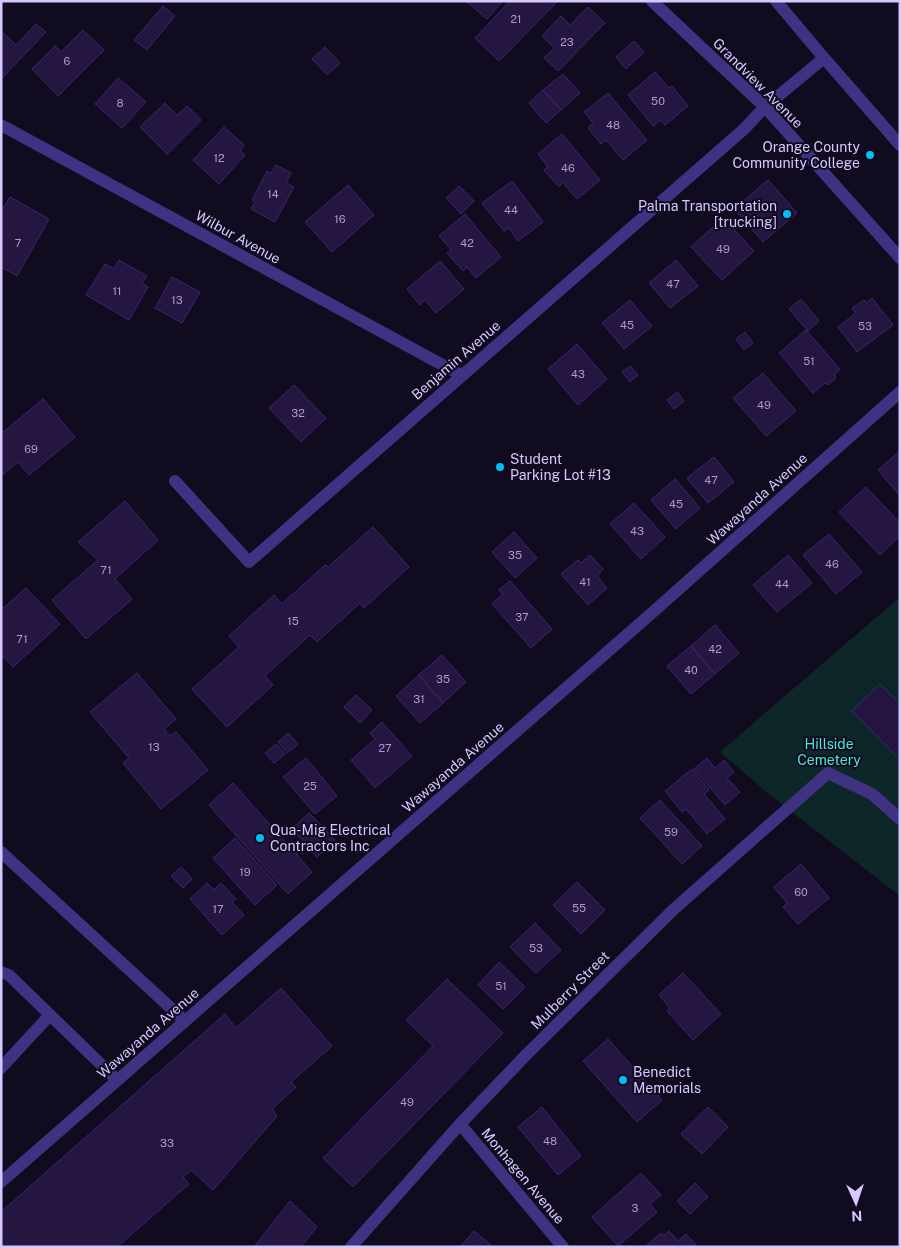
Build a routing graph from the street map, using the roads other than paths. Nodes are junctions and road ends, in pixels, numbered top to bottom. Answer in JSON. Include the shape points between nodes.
{"nodes":[{"id":1,"x":652,"y":1,"type":"edge"},
{"id":2,"x":776,"y":1,"type":"edge"},
{"id":3,"x":824,"y":58,"type":"junction"},
{"id":4,"x":765,"y":107,"type":"junction"},
{"id":5,"x":1,"y":126,"type":"edge"},
{"id":6,"x":900,"y":145,"type":"edge"},
{"id":7,"x":900,"y":258,"type":"edge"},
{"id":8,"x":461,"y":375,"type":"junction"},
{"id":9,"x":900,"y":392,"type":"edge"},
{"id":10,"x":175,"y":481,"type":"dead end"},
{"id":11,"x":900,"y":819,"type":"edge"},
{"id":12,"x":1,"y":852,"type":"edge"},
{"id":13,"x":1,"y":972,"type":"edge"},
{"id":14,"x":50,"y":1015,"type":"junction"},
{"id":15,"x":185,"y":1021,"type":"junction"},
{"id":16,"x":1,"y":1068,"type":"edge"},
{"id":17,"x":117,"y":1080,"type":"junction"},
{"id":18,"x":460,"y":1124,"type":"junction"},
{"id":19,"x":1,"y":1182,"type":"edge"},
{"id":20,"x":351,"y":1247,"type":"edge"},
{"id":21,"x":563,"y":1247,"type":"edge"}],
"edges":[{"from":1,"to":4,"type":"street","name":"Grandview Avenue"},
{"from":2,"to":3,"type":"street"},
{"from":3,"to":4,"type":"street","name":"Benjamin Avenue"},
{"from":3,"to":6,"type":"street"},
{"from":4,"to":7,"type":"street","name":"Grandview Avenue"},
{"from":4,"to":8,"type":"street","name":"Benjamin Avenue","via":[[743,130]]},
{"from":5,"to":8,"type":"street","name":"Wilbur Avenue"},
{"from":8,"to":10,"type":"street","name":"Benjamin Avenue","via":[[249,562]]},
{"from":9,"to":15,"type":"street","name":"Wawayanda Avenue","via":[[654,612]]},
{"from":11,"to":18,"type":"street","name":"Mulberry Street","via":[[872,794],[828,773],[673,910]]},
{"from":12,"to":15,"type":"street"},
{"from":13,"to":14,"type":"street","via":[[9,975]]},
{"from":14,"to":16,"type":"street"},
{"from":14,"to":17,"type":"street"},
{"from":15,"to":17,"type":"street","name":"Wawayanda Avenue"},
{"from":17,"to":19,"type":"street","name":"Wawayanda Avenue"},
{"from":18,"to":20,"type":"street","name":"Mulberry Street"},
{"from":18,"to":21,"type":"street","name":"Monhagen Avenue"}]}
